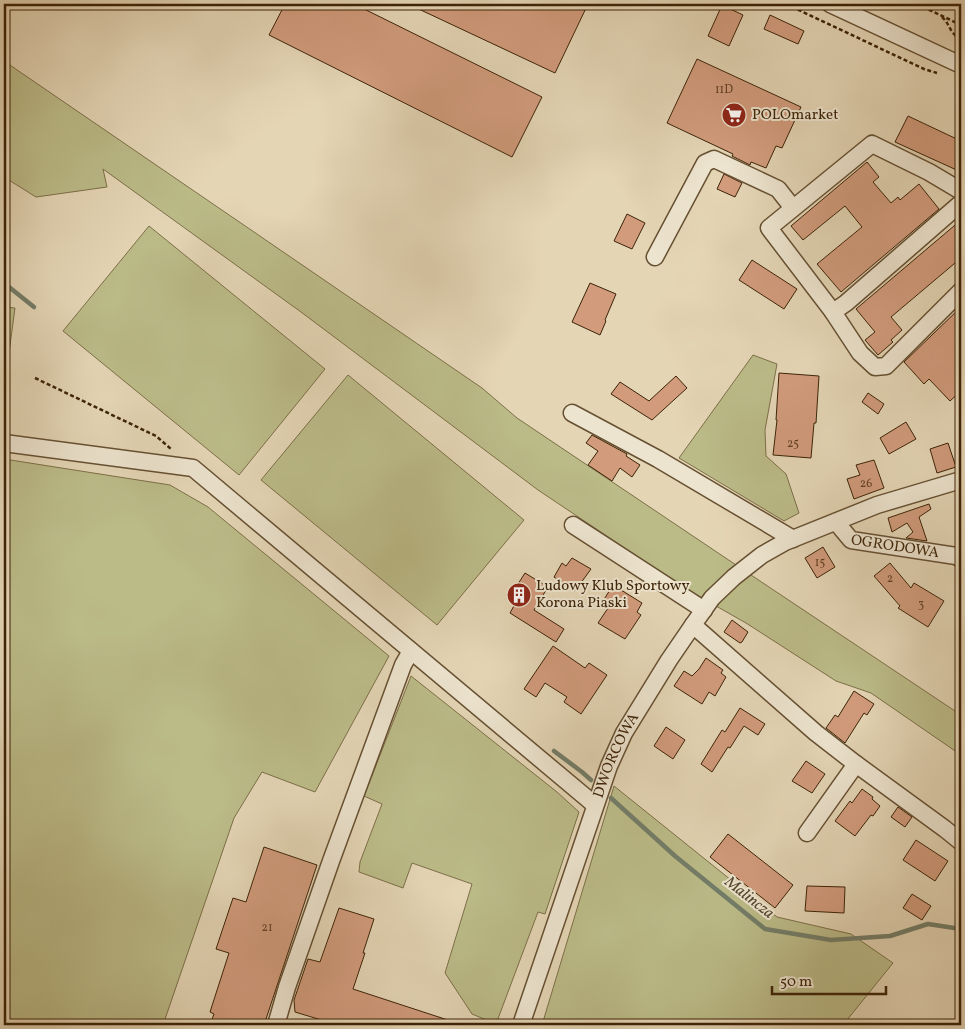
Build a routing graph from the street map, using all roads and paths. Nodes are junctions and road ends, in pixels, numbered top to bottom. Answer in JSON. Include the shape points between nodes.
{"nodes":[{"id":1,"x":786,"y":4,"type":"edge"},
{"id":2,"x":830,"y":4,"type":"edge"},
{"id":3,"x":917,"y":4,"type":"edge"},
{"id":4,"x":940,"y":15,"type":"junction"},
{"id":5,"x":961,"y":25,"type":"edge"},
{"id":6,"x":961,"y":41,"type":"edge"},
{"id":7,"x":958,"y":73,"type":"edge"},
{"id":8,"x":942,"y":74,"type":"dead end"},
{"id":9,"x":961,"y":83,"type":"edge"},
{"id":10,"x":961,"y":191,"type":"edge"},
{"id":11,"x":961,"y":203,"type":"edge"},
{"id":12,"x":794,"y":208,"type":"junction"},
{"id":13,"x":655,"y":257,"type":"dead end"},
{"id":14,"x":961,"y":292,"type":"edge"},
{"id":15,"x":833,"y":312,"type":"junction"},
{"id":16,"x":36,"y":378,"type":"dead end"},
{"id":17,"x":572,"y":413,"type":"dead end"},
{"id":18,"x":4,"y":443,"type":"edge"},
{"id":19,"x":171,"y":449,"type":"dead end"},
{"id":20,"x":961,"y":480,"type":"edge"},
{"id":21,"x":836,"y":522,"type":"junction"},
{"id":22,"x":573,"y":525,"type":"dead end"},
{"id":23,"x":793,"y":539,"type":"junction"},
{"id":24,"x":961,"y":559,"type":"edge"},
{"id":25,"x":704,"y":610,"type":"junction"},
{"id":26,"x":693,"y":625,"type":"junction"},
{"id":27,"x":411,"y":651,"type":"junction"},
{"id":28,"x":856,"y":764,"type":"junction"},
{"id":29,"x":595,"y":805,"type":"junction"},
{"id":30,"x":808,"y":833,"type":"dead end"},
{"id":31,"x":961,"y":842,"type":"edge"},
{"id":32,"x":276,"y":1025,"type":"edge"},
{"id":33,"x":521,"y":1025,"type":"edge"}],
"edges":[{"from":1,"to":8,"type":"path","via":[[924,69]]},
{"from":2,"to":7,"type":"street"},
{"from":3,"to":4,"type":"path"},
{"from":4,"to":5,"type":"path"},
{"from":4,"to":6,"type":"path"},
{"from":7,"to":9,"type":"path"},
{"from":10,"to":12,"type":"street","via":[[872,144]]},
{"from":11,"to":15,"type":"street"},
{"from":12,"to":13,"type":"street","via":[[778,189],[714,159],[705,163]]},
{"from":12,"to":15,"type":"street","via":[[769,228]]},
{"from":14,"to":15,"type":"street","via":[[886,366],[875,367],[860,353]]},
{"from":16,"to":19,"type":"path","via":[[156,436]]},
{"from":17,"to":23,"type":"street","via":[[658,459]]},
{"from":18,"to":27,"type":"street","via":[[193,468]]},
{"from":20,"to":21,"type":"street","name":"DWORCOWA"},
{"from":21,"to":23,"type":"street","name":"DWORCOWA"},
{"from":21,"to":24,"type":"street","name":"OGRODOWA","via":[[851,540]]},
{"from":22,"to":25,"type":"street"},
{"from":23,"to":25,"type":"street","name":"DWORCOWA","via":[[762,555],[734,577]]},
{"from":25,"to":26,"type":"street","name":"DWORCOWA"},
{"from":26,"to":28,"type":"street"},
{"from":26,"to":29,"type":"street","name":"DWORCOWA","via":[[624,733]]},
{"from":27,"to":29,"type":"street"},
{"from":27,"to":32,"type":"street","via":[[334,852]]},
{"from":28,"to":30,"type":"street"},
{"from":28,"to":31,"type":"street"},
{"from":29,"to":33,"type":"street","name":"DWORCOWA"}]}
